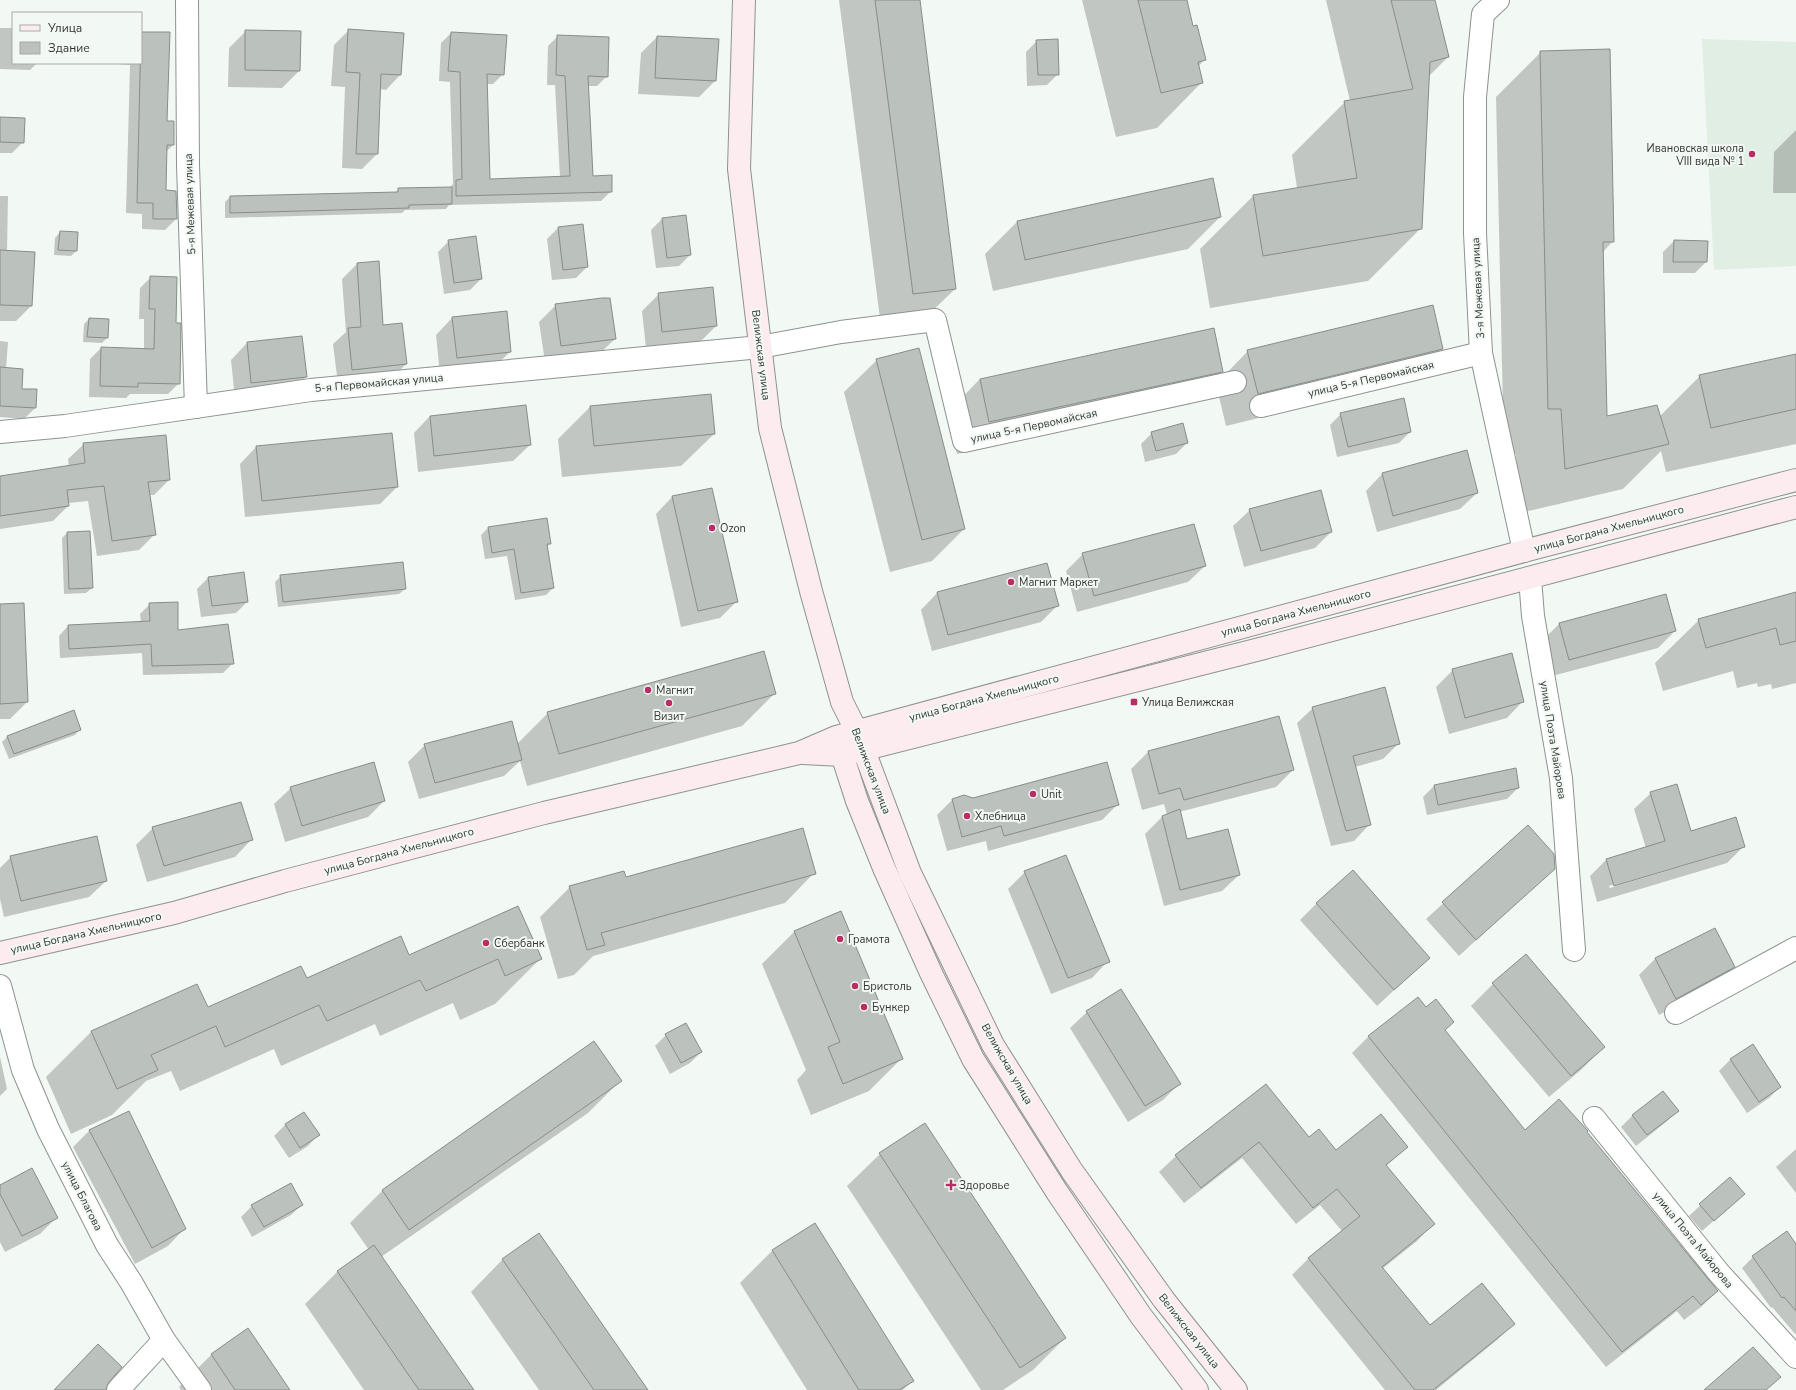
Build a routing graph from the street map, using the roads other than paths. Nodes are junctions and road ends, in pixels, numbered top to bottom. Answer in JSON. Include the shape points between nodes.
{"nodes":[{"id":1,"x":187,"y":0,"type":"edge"},
{"id":2,"x":744,"y":0,"type":"edge"},
{"id":3,"x":1498,"y":0,"type":"edge"},
{"id":4,"x":760,"y":347,"type":"junction"},
{"id":5,"x":1481,"y":353,"type":"junction"},
{"id":6,"x":1235,"y":382,"type":"dead end"},
{"id":7,"x":1261,"y":406,"type":"dead end"},
{"id":8,"x":196,"y":407,"type":"junction"},
{"id":9,"x":0,"y":432,"type":"edge"},
{"id":10,"x":1796,"y":480,"type":"edge"},
{"id":11,"x":1796,"y":507,"type":"edge"},
{"id":12,"x":1524,"y":551,"type":"junction"},
{"id":13,"x":1530,"y":578,"type":"junction"},
{"id":14,"x":842,"y":702,"type":"junction"},
{"id":15,"x":860,"y":741,"type":"junction"},
{"id":16,"x":839,"y":746,"type":"junction"},
{"id":17,"x":1796,"y":948,"type":"edge"},
{"id":18,"x":1574,"y":950,"type":"dead end"},
{"id":19,"x":0,"y":954,"type":"edge"},
{"id":20,"x":0,"y":986,"type":"edge"},
{"id":21,"x":1676,"y":1013,"type":"dead end"},
{"id":22,"x":1594,"y":1118,"type":"dead end"},
{"id":23,"x":164,"y":1340,"type":"junction"},
{"id":24,"x":1796,"y":1357,"type":"edge"},
{"id":25,"x":118,"y":1390,"type":"edge"},
{"id":26,"x":200,"y":1390,"type":"edge"},
{"id":27,"x":1197,"y":1390,"type":"edge"},
{"id":28,"x":1236,"y":1390,"type":"edge"}],
"edges":[{"from":1,"to":8,"type":"street","name":"5-я Межевая улица","via":[[188,164]]},
{"from":2,"to":4,"type":"main road","name":"Велижская улица","via":[[738,169]]},
{"from":3,"to":5,"type":"street","name":"3-я Межевая улица","via":[[1483,14],[1475,97],[1475,233]]},
{"from":4,"to":6,"type":"street","name":"улица 5-я Первомайская","via":[[841,332],[935,320],[964,441]]},
{"from":4,"to":8,"type":"street","name":"5-я Первомайская улица","via":[[311,390]]},
{"from":4,"to":14,"type":"main road","name":"Велижская улица","via":[[770,428]]},
{"from":5,"to":7,"type":"street","name":"улица 5-я Первомайская"},
{"from":5,"to":12,"type":"street","name":"3-я Межевая улица"},
{"from":8,"to":9,"type":"street","name":"5-я Первомайская улица","via":[[65,426]]},
{"from":10,"to":12,"type":"main road","name":"улица Богдана Хмельницкого"},
{"from":11,"to":13,"type":"main road","name":"улица Богдана Хмельницкого"},
{"from":12,"to":13,"type":"main road","name":"3-я Межевая улица"},
{"from":12,"to":15,"type":"main road","name":"улица Богдана Хмельницкого"},
{"from":13,"to":15,"type":"main road","name":"улица Богдана Хмельницкого"},
{"from":13,"to":18,"type":"street","name":"улица Поэта Майорова","via":[[1561,778]]},
{"from":14,"to":15,"type":"main road","name":"Велижская улица"},
{"from":14,"to":16,"type":"main road","name":"Велижская улица"},
{"from":15,"to":16,"type":"main road","name":"улица Богдана Хмельницкого"},
{"from":15,"to":28,"type":"main road","name":"Велижская улица","via":[[910,873],[993,1045],[1072,1171],[1164,1300]]},
{"from":16,"to":19,"type":"main road","name":"улица Богдана Хмельницкого","via":[[799,753],[544,813],[174,913]]},
{"from":16,"to":27,"type":"main road","name":"Велижская улица","via":[[857,801],[884,868],[973,1059],[1056,1192],[1140,1316]]},
{"from":17,"to":21,"type":"street"},
{"from":20,"to":23,"type":"street","name":"улица Благова","via":[[23,1070],[48,1129],[107,1245]]},
{"from":22,"to":24,"type":"street","name":"улица Поэта Майорова","via":[[1719,1273]]},
{"from":23,"to":25,"type":"street"},
{"from":23,"to":26,"type":"street","name":"улица Благова"}]}
